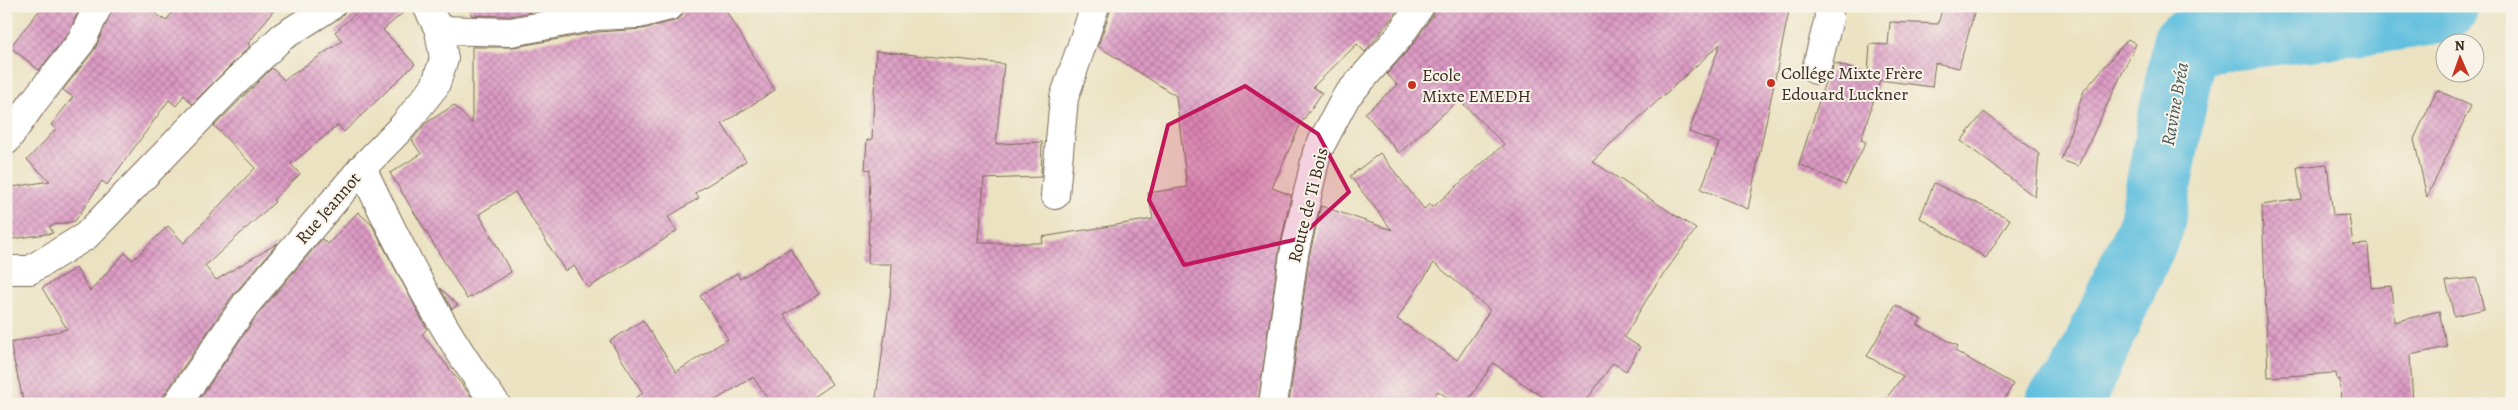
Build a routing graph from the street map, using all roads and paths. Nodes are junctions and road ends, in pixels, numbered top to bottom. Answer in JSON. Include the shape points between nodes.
{"nodes":[{"id":1,"x":98,"y":6,"type":"edge"},
{"id":2,"x":331,"y":6,"type":"edge"},
{"id":3,"x":427,"y":6,"type":"edge"},
{"id":4,"x":670,"y":6,"type":"edge"},
{"id":5,"x":1095,"y":6,"type":"edge"},
{"id":6,"x":1420,"y":6,"type":"edge"},
{"id":7,"x":1828,"y":6,"type":"edge"},
{"id":8,"x":439,"y":30,"type":"junction"},
{"id":9,"x":1816,"y":70,"type":"dead end"},
{"id":10,"x":6,"y":141,"type":"edge"},
{"id":11,"x":362,"y":168,"type":"junction"},
{"id":12,"x":1055,"y":195,"type":"dead end"},
{"id":13,"x":6,"y":270,"type":"edge"},
{"id":14,"x":177,"y":404,"type":"edge"},
{"id":15,"x":496,"y":404,"type":"edge"},
{"id":16,"x":1273,"y":404,"type":"edge"}],
"edges":[{"from":1,"to":10,"type":"street","via":[[81,42]]},
{"from":2,"to":13,"type":"street","via":[[282,37],[86,236],[30,270]]},
{"from":3,"to":8,"type":"street","name":"Rue Jeannot"},
{"from":4,"to":8,"type":"street","via":[[639,14],[596,16],[511,32]]},
{"from":5,"to":12,"type":"street","via":[[1064,98]]},
{"from":6,"to":16,"type":"street","name":"Route de Ti Bois","via":[[1398,38],[1346,98],[1317,152],[1294,254]]},
{"from":7,"to":9,"type":"street","via":[[1829,18]]},
{"from":8,"to":11,"type":"street","name":"Rue Jeannot","via":[[444,59],[435,86],[403,126]]},
{"from":11,"to":14,"type":"street","name":"Rue Jeannot","via":[[246,304]]},
{"from":11,"to":15,"type":"street","via":[[447,331]]}]}
